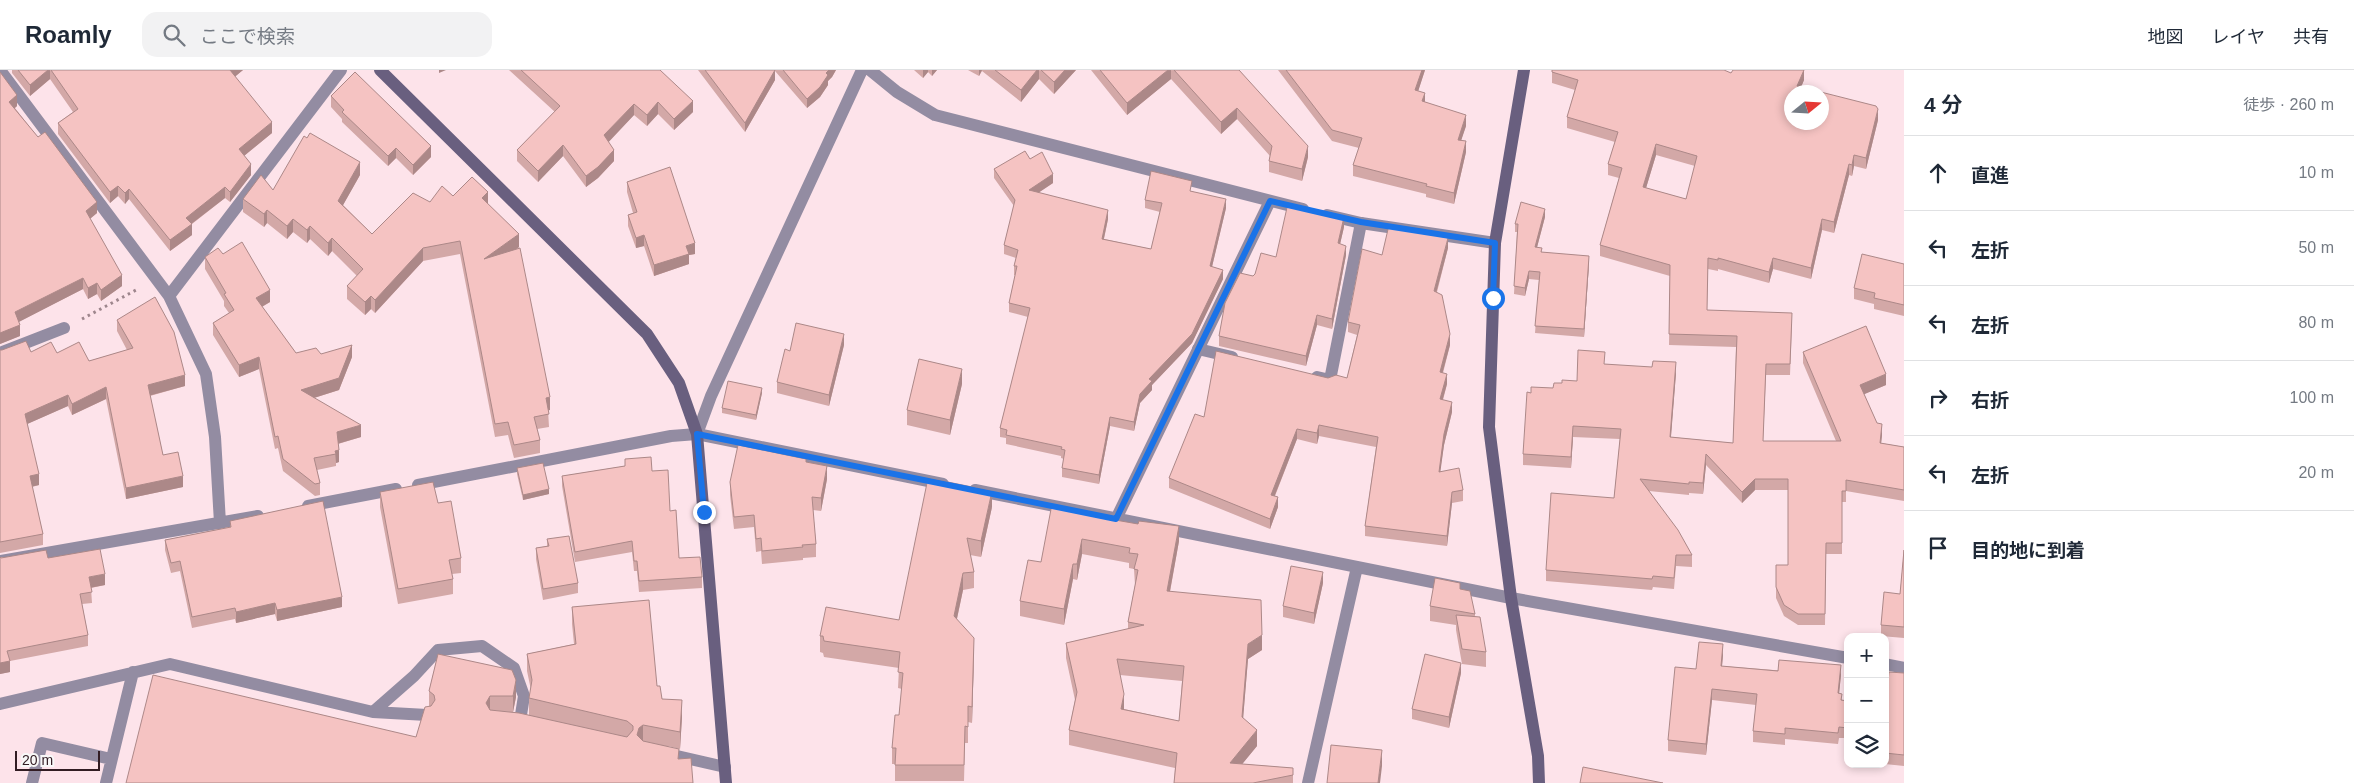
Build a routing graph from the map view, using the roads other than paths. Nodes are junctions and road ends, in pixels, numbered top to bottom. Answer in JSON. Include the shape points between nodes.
{"nodes":[{"id":1,"x":0,"y":70,"type":"edge"},
{"id":2,"x":341,"y":70,"type":"edge"},
{"id":3,"x":380,"y":70,"type":"edge"},
{"id":4,"x":862,"y":70,"type":"edge"},
{"id":5,"x":870,"y":70,"type":"edge"},
{"id":6,"x":1524,"y":70,"type":"edge"},
{"id":7,"x":1270,"y":201,"type":"junction"},
{"id":8,"x":1361,"y":222,"type":"junction"},
{"id":9,"x":1495,"y":243,"type":"junction"},
{"id":10,"x":169,"y":296,"type":"junction"},
{"id":11,"x":64,"y":328,"type":"road end"},
{"id":12,"x":1198,"y":349,"type":"junction"},
{"id":13,"x":0,"y":353,"type":"edge"},
{"id":14,"x":1245,"y":360,"type":"edge"},
{"id":15,"x":1302,"y":373,"type":"edge"},
{"id":16,"x":697,"y":434,"type":"junction"},
{"id":17,"x":296,"y":508,"type":"edge"},
{"id":18,"x":268,"y":514,"type":"edge"},
{"id":19,"x":1116,"y":519,"type":"junction"},
{"id":20,"x":220,"y":523,"type":"junction"},
{"id":21,"x":0,"y":562,"type":"edge"},
{"id":22,"x":1357,"y":567,"type":"junction"},
{"id":23,"x":1511,"y":598,"type":"junction"},
{"id":24,"x":1844,"y":657,"type":"edge"},
{"id":25,"x":1889,"y":665,"type":"edge"},
{"id":26,"x":1904,"y":668,"type":"edge"},
{"id":27,"x":134,"y":672,"type":"junction"},
{"id":28,"x":0,"y":704,"type":"edge"},
{"id":29,"x":373,"y":712,"type":"junction"},
{"id":30,"x":427,"y":715,"type":"edge"},
{"id":31,"x":520,"y":721,"type":"edge"},
{"id":32,"x":653,"y":751,"type":"edge"},
{"id":33,"x":111,"y":759,"type":"junction"},
{"id":34,"x":725,"y":767,"type":"junction"},
{"id":35,"x":32,"y":783,"type":"edge"},
{"id":36,"x":106,"y":783,"type":"edge"},
{"id":37,"x":726,"y":783,"type":"edge"},
{"id":38,"x":1308,"y":783,"type":"edge"},
{"id":39,"x":1539,"y":783,"type":"edge"}],
"edges":[{"from":1,"to":10,"type":"street"},
{"from":2,"to":10,"type":"street"},
{"from":3,"to":16,"type":"street","via":[[647,334],[679,383]]},
{"from":4,"to":16,"type":"street","via":[[711,396]]},
{"from":5,"to":7,"type":"street","via":[[934,115]]},
{"from":6,"to":9,"type":"street"},
{"from":7,"to":8,"type":"street"},
{"from":7,"to":12,"type":"street"},
{"from":8,"to":9,"type":"street"},
{"from":8,"to":15,"type":"street","via":[[1330,380]]},
{"from":9,"to":23,"type":"street","via":[[1489,427]]},
{"from":10,"to":20,"type":"street","via":[[206,374],[215,437]]},
{"from":11,"to":13,"type":"street"},
{"from":12,"to":14,"type":"street"},
{"from":12,"to":19,"type":"street"},
{"from":16,"to":17,"type":"street","via":[[671,436]]},
{"from":16,"to":19,"type":"street"},
{"from":16,"to":34,"type":"street"},
{"from":18,"to":20,"type":"street"},
{"from":19,"to":22,"type":"street"},
{"from":20,"to":21,"type":"street"},
{"from":22,"to":23,"type":"street"},
{"from":22,"to":38,"type":"street"},
{"from":23,"to":24,"type":"street"},
{"from":23,"to":39,"type":"street","via":[[1538,756]]},
{"from":25,"to":26,"type":"street"},
{"from":27,"to":28,"type":"street"},
{"from":27,"to":29,"type":"street","via":[[170,664]]},
{"from":27,"to":33,"type":"street"},
{"from":29,"to":30,"type":"street"},
{"from":29,"to":31,"type":"street","via":[[438,650],[482,646],[514,668],[524,696]]},
{"from":32,"to":34,"type":"street"},
{"from":33,"to":35,"type":"street","via":[[42,743]]},
{"from":33,"to":36,"type":"street"},
{"from":34,"to":37,"type":"street"}]}
